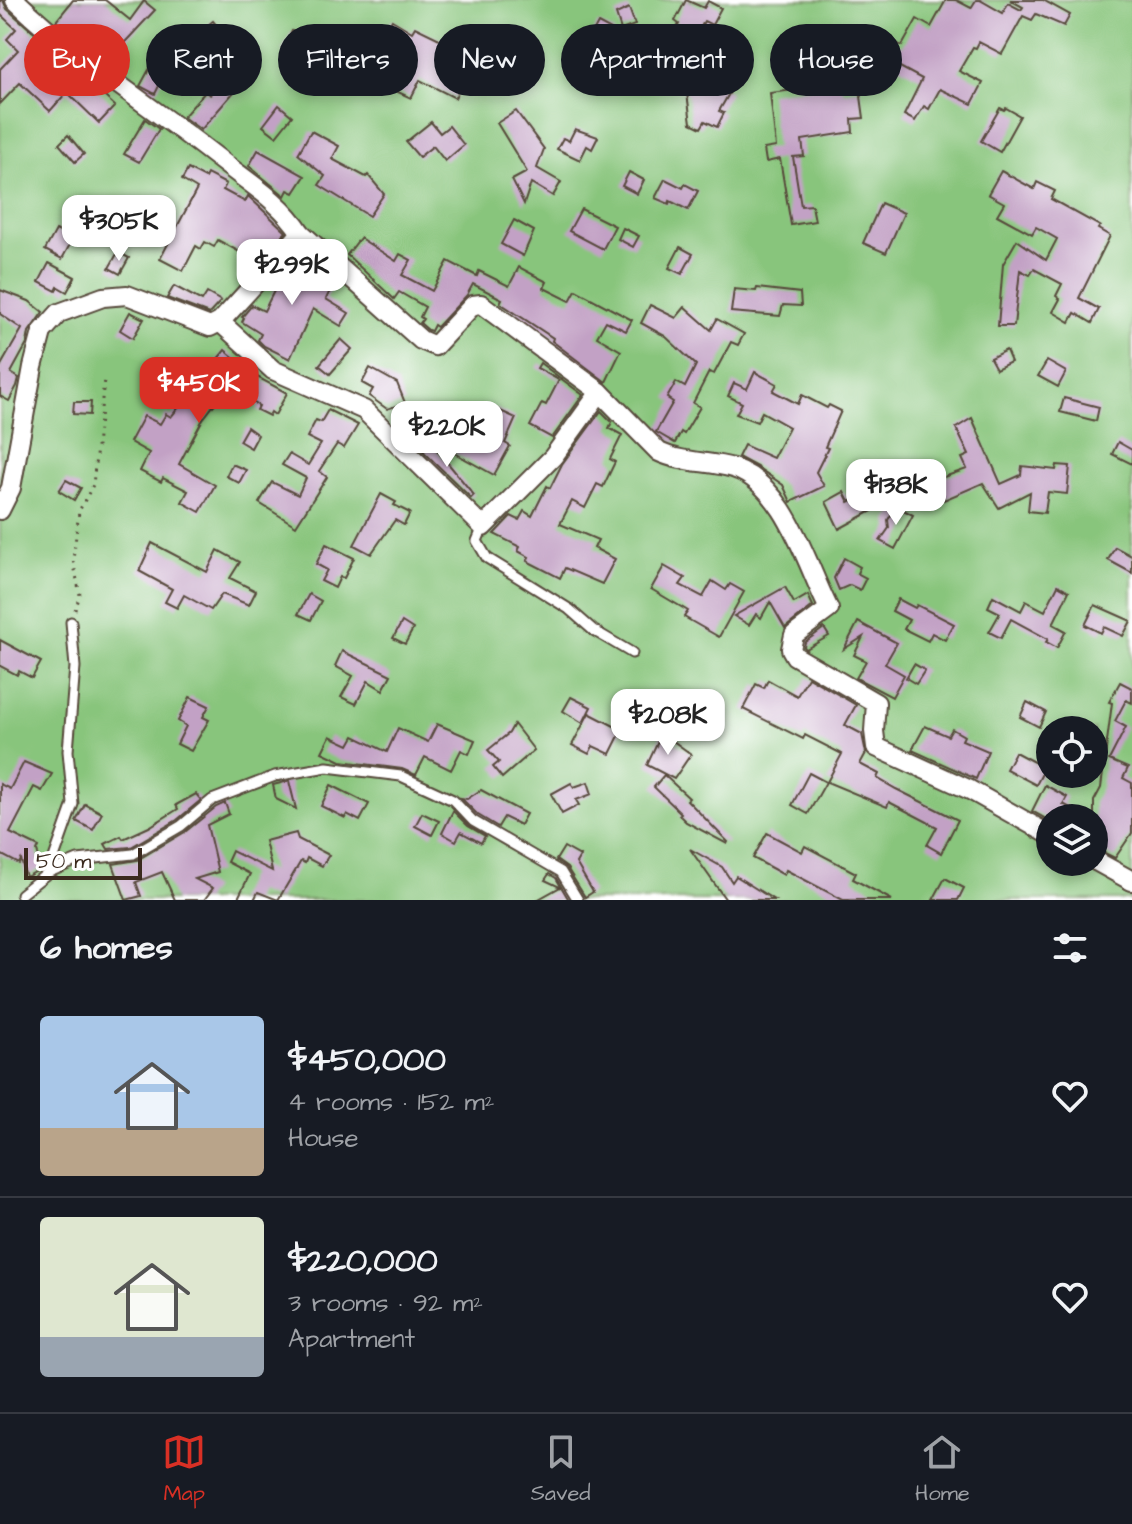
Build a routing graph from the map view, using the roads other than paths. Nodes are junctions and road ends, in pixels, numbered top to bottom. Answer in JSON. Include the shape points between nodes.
{"nodes":[{"id":1,"x":15,"y":0,"type":"edge"},
{"id":2,"x":301,"y":233,"type":"junction"},
{"id":3,"x":220,"y":322,"type":"junction"},
{"id":4,"x":600,"y":392,"type":"junction"},
{"id":5,"x":0,"y":510,"type":"edge"},
{"id":6,"x":483,"y":527,"type":"junction"},
{"id":7,"x":71,"y":622,"type":"road end"},
{"id":8,"x":632,"y":653,"type":"dead end"},
{"id":9,"x":1036,"y":827,"type":"edge"},
{"id":10,"x":1108,"y":868,"type":"edge"},
{"id":11,"x":49,"y":872,"type":"junction"},
{"id":12,"x":1132,"y":881,"type":"edge"},
{"id":13,"x":21,"y":894,"type":"dead end"},
{"id":14,"x":578,"y":900,"type":"edge"}],
"edges":[{"from":1,"to":2,"type":"street","via":[[52,36],[288,213]]},
{"from":2,"to":3,"type":"street"},
{"from":2,"to":4,"type":"street","via":[[421,340],[435,346],[473,305],[481,304]]},
{"from":3,"to":5,"type":"street","via":[[210,327],[127,295],[103,297],[59,313],[42,332],[11,488]]},
{"from":3,"to":6,"type":"street","via":[[273,370],[364,410]]},
{"from":4,"to":6,"type":"street","via":[[553,457]]},
{"from":4,"to":9,"type":"street","via":[[659,452],[743,473],[781,507],[829,609],[794,635],[791,649],[803,662],[876,703],[876,747]]},
{"from":6,"to":8,"type":"lane","via":[[477,541],[487,558]]},
{"from":7,"to":11,"type":"lane","via":[[75,667],[68,751],[73,804]]},
{"from":10,"to":12,"type":"street"},
{"from":11,"to":13,"type":"lane"},
{"from":11,"to":14,"type":"lane","via":[[78,860],[133,854],[212,800],[275,776],[327,767],[401,776],[453,800],[473,821],[561,872]]}]}
